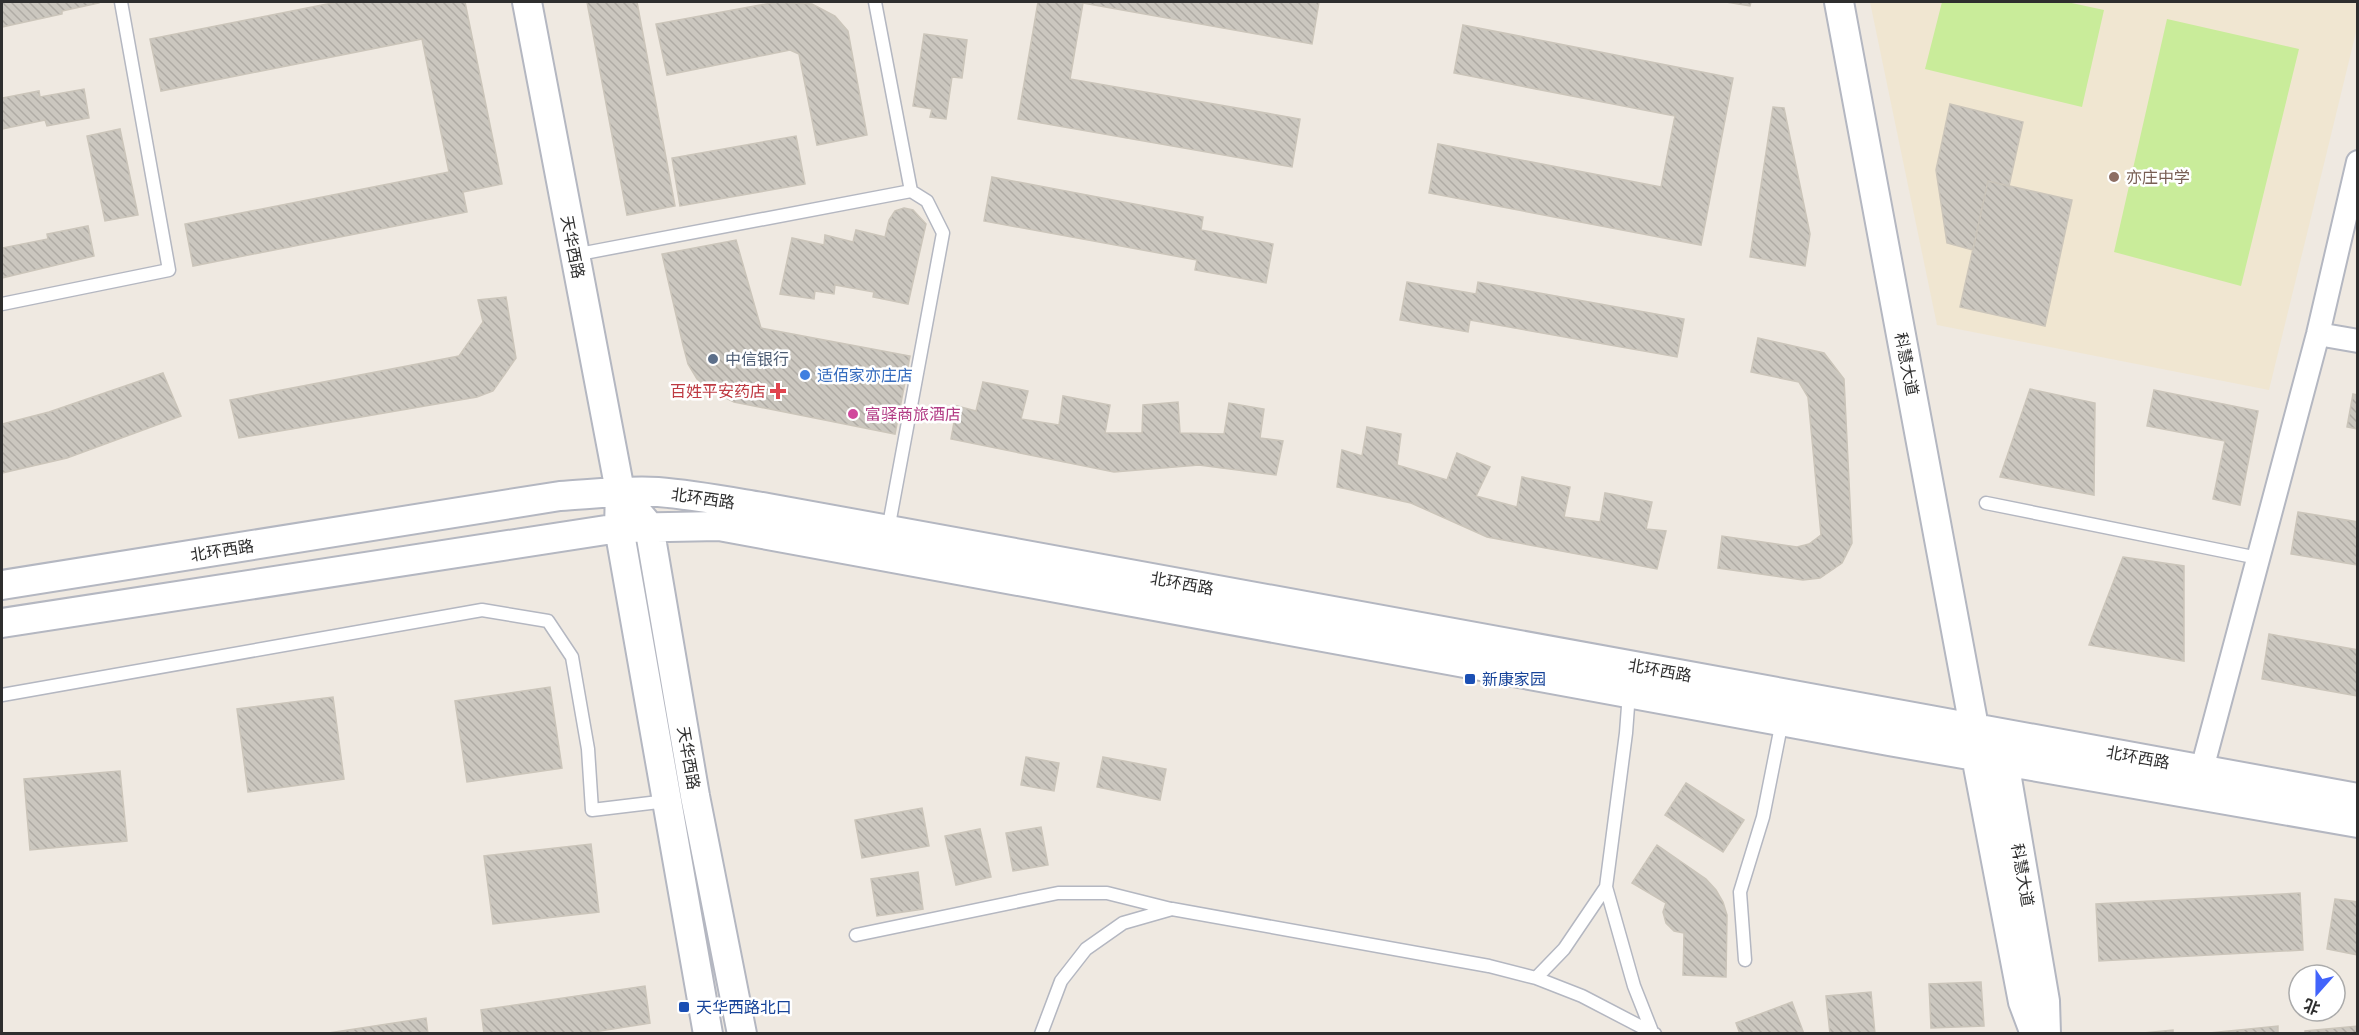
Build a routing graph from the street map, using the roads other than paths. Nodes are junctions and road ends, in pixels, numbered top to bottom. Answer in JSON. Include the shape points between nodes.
{"nodes":[{"id":1,"x":121,"y":2,"type":"edge"},
{"id":2,"x":527,"y":2,"type":"edge"},
{"id":3,"x":876,"y":2,"type":"edge"},
{"id":4,"x":1839,"y":2,"type":"edge"},
{"id":5,"x":2358,"y":162,"type":"edge"},
{"id":6,"x":911,"y":191,"type":"junction"},
{"id":7,"x":574,"y":255,"type":"junction"},
{"id":8,"x":2,"y":304,"type":"edge"},
{"id":9,"x":2318,"y":334,"type":"junction"},
{"id":10,"x":2358,"y":341,"type":"edge"},
{"id":11,"x":620,"y":491,"type":"junction"},
{"id":12,"x":1986,"y":503,"type":"dead end"},
{"id":13,"x":649,"y":526,"type":"junction"},
{"id":14,"x":619,"y":528,"type":"junction"},
{"id":15,"x":888,"y":530,"type":"junction"},
{"id":16,"x":2258,"y":558,"type":"junction"},
{"id":17,"x":2,"y":585,"type":"edge"},
{"id":18,"x":2,"y":623,"type":"edge"},
{"id":19,"x":1629,"y":693,"type":"junction"},
{"id":20,"x":2,"y":695,"type":"edge"},
{"id":21,"x":1782,"y":721,"type":"junction"},
{"id":22,"x":1974,"y":727,"type":"junction"},
{"id":23,"x":1976,"y":756,"type":"junction"},
{"id":24,"x":2004,"y":761,"type":"junction"},
{"id":25,"x":2202,"y":769,"type":"junction"},
{"id":26,"x":2358,"y":798,"type":"edge"},
{"id":27,"x":680,"y":799,"type":"junction"},
{"id":28,"x":2358,"y":823,"type":"edge"},
{"id":29,"x":1606,"y":887,"type":"junction"},
{"id":30,"x":1172,"y":909,"type":"junction"},
{"id":31,"x":856,"y":935,"type":"dead end"},
{"id":32,"x":1745,"y":960,"type":"dead end"},
{"id":33,"x":1536,"y":978,"type":"junction"},
{"id":34,"x":1653,"y":1031,"type":"edge"},
{"id":35,"x":708,"y":1034,"type":"edge"},
{"id":36,"x":742,"y":1034,"type":"edge"},
{"id":37,"x":1041,"y":1034,"type":"edge"},
{"id":38,"x":2035,"y":1034,"type":"edge"},
{"id":39,"x":2046,"y":1034,"type":"edge"}],
"edges":[{"from":1,"to":8,"type":"lane","via":[[170,270]]},
{"from":2,"to":7,"type":"street","name":"天华西路"},
{"from":3,"to":6,"type":"lane"},
{"from":4,"to":22,"type":"street","name":"科慧大道"},
{"from":5,"to":9,"type":"street"},
{"from":6,"to":7,"type":"lane"},
{"from":6,"to":15,"type":"lane","via":[[927,201],[943,233]]},
{"from":7,"to":11,"type":"street","name":"天华西路"},
{"from":9,"to":10,"type":"street"},
{"from":9,"to":16,"type":"street"},
{"from":11,"to":13,"type":"street","name":"天华西路"},
{"from":11,"to":14,"type":"street","name":"天华西路"},
{"from":11,"to":15,"type":"street","name":"北环西路","via":[[709,498]]},
{"from":11,"to":17,"type":"street","name":"北环西路","via":[[560,496]]},
{"from":12,"to":16,"type":"lane"},
{"from":13,"to":14,"type":"street","name":"北环西路"},
{"from":13,"to":19,"type":"street","name":"北环西路","via":[[718,526]]},
{"from":13,"to":27,"type":"street","name":"天华西路"},
{"from":14,"to":18,"type":"street","name":"北环西路"},
{"from":14,"to":27,"type":"street","name":"天华西路"},
{"from":15,"to":22,"type":"street","name":"北环西路"},
{"from":16,"to":25,"type":"street"},
{"from":19,"to":21,"type":"street","name":"北环西路"},
{"from":19,"to":29,"type":"lane"},
{"from":20,"to":27,"type":"lane","via":[[482,610],[548,621],[573,657],[588,749],[592,810]]},
{"from":21,"to":23,"type":"street","name":"北环西路"},
{"from":21,"to":32,"type":"lane","via":[[1763,817],[1740,892]]},
{"from":22,"to":23,"type":"street","name":"科慧大道"},
{"from":22,"to":24,"type":"street"},
{"from":22,"to":25,"type":"street","name":"北环西路"},
{"from":23,"to":24,"type":"street","name":"北环西路"},
{"from":23,"to":38,"type":"street","name":"科慧大道","via":[[2023,1002]]},
{"from":24,"to":28,"type":"street","name":"北环西路"},
{"from":24,"to":39,"type":"street","name":"科慧大道","via":[[2045,1001]]},
{"from":25,"to":26,"type":"street","name":"北环西路"},
{"from":27,"to":35,"type":"street","name":"天华西路"},
{"from":27,"to":36,"type":"street","name":"天华西路"},
{"from":29,"to":33,"type":"lane","via":[[1563,949]]},
{"from":29,"to":34,"type":"lane","via":[[1634,986]]},
{"from":30,"to":31,"type":"lane","via":[[1107,893],[1058,893]]},
{"from":30,"to":33,"type":"lane","via":[[1489,966]]},
{"from":30,"to":37,"type":"lane","via":[[1123,923],[1086,949],[1062,981]]},
{"from":33,"to":34,"type":"lane"}]}
